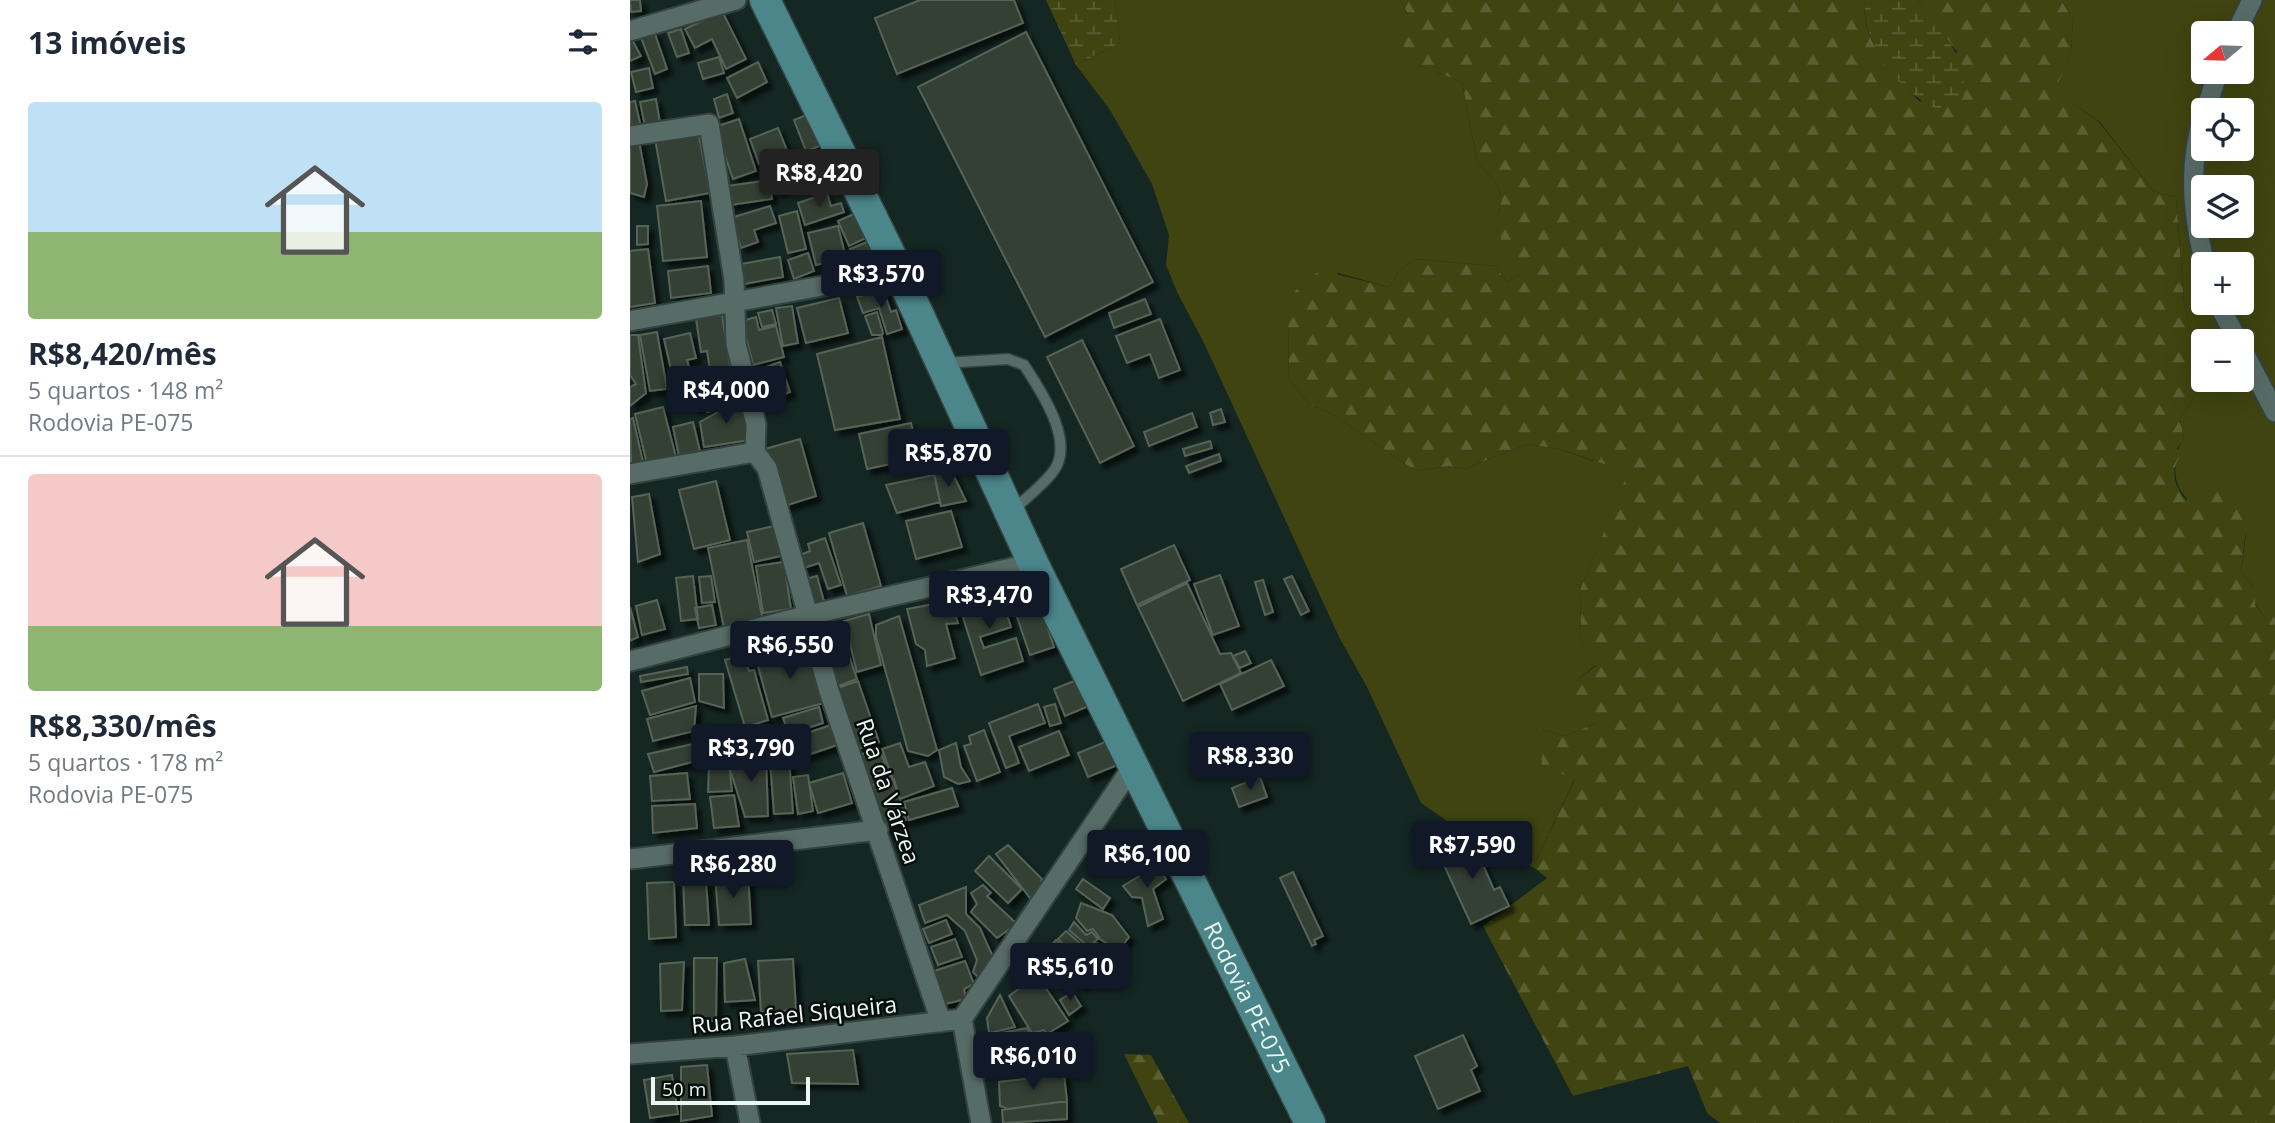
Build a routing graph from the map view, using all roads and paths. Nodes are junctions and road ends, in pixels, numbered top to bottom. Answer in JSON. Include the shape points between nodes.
{"nodes":[{"id":1,"x":736,"y":0,"type":"edge"},
{"id":2,"x":765,"y":0,"type":"edge"},
{"id":3,"x":2252,"y":0,"type":"edge"},
{"id":4,"x":2242,"y":21,"type":"edge"},
{"id":5,"x":630,"y":31,"type":"edge"},
{"id":6,"x":630,"y":136,"type":"edge"},
{"id":7,"x":2196,"y":161,"type":"edge"},
{"id":8,"x":2202,"y":252,"type":"edge"},
{"id":9,"x":900,"y":272,"type":"junction"},
{"id":10,"x":733,"y":302,"type":"junction"},
{"id":11,"x":630,"y":321,"type":"edge"},
{"id":12,"x":941,"y":363,"type":"junction"},
{"id":13,"x":2254,"y":372,"type":"edge"},
{"id":14,"x":2275,"y":412,"type":"edge"},
{"id":15,"x":755,"y":452,"type":"junction"},
{"id":16,"x":630,"y":474,"type":"edge"},
{"id":17,"x":1010,"y":513,"type":"junction"},
{"id":18,"x":1033,"y":563,"type":"junction"},
{"id":19,"x":805,"y":616,"type":"junction"},
{"id":20,"x":630,"y":661,"type":"edge"},
{"id":21,"x":1133,"y":766,"type":"junction"},
{"id":22,"x":878,"y":830,"type":"junction"},
{"id":23,"x":630,"y":859,"type":"edge"},
{"id":24,"x":962,"y":1019,"type":"junction"},
{"id":25,"x":941,"y":1022,"type":"junction"},
{"id":26,"x":735,"y":1046,"type":"junction"},
{"id":27,"x":630,"y":1054,"type":"edge"},
{"id":28,"x":750,"y":1123,"type":"edge"},
{"id":29,"x":981,"y":1123,"type":"edge"},
{"id":30,"x":1310,"y":1123,"type":"edge"}],
"edges":[{"from":1,"to":5,"type":"street"},
{"from":2,"to":9,"type":"main road","name":"Rodovia PE-075"},
{"from":3,"to":4,"type":"street"},
{"from":6,"to":10,"type":"street","name":"Rua da Várzea","via":[[709,124],[734,281]]},
{"from":7,"to":8,"type":"street","via":[[2194,225]]},
{"from":9,"to":10,"type":"street"},
{"from":9,"to":12,"type":"main road","name":"Rodovia PE-075"},
{"from":10,"to":11,"type":"street"},
{"from":10,"to":15,"type":"street","name":"Rua da Várzea","via":[[736,344],[756,424]]},
{"from":12,"to":17,"type":"main road","name":"Rodovia PE-075"},
{"from":12,"to":17,"type":"lane","via":[[1009,359],[1024,365],[1058,429],[1061,452],[1054,472]]},
{"from":13,"to":14,"type":"street"},
{"from":15,"to":16,"type":"street"},
{"from":15,"to":19,"type":"street","name":"Rua da Várzea","via":[[767,468]]},
{"from":17,"to":18,"type":"main road","name":"Rodovia PE-075"},
{"from":18,"to":19,"type":"street"},
{"from":18,"to":21,"type":"main road","name":"Rodovia PE-075"},
{"from":19,"to":20,"type":"street"},
{"from":19,"to":22,"type":"street","name":"Rua da Várzea"},
{"from":21,"to":24,"type":"street"},
{"from":21,"to":30,"type":"main road","name":"Rodovia PE-075"},
{"from":22,"to":23,"type":"street"},
{"from":22,"to":25,"type":"street","name":"Rua da Várzea"},
{"from":24,"to":25,"type":"street","name":"Rua Rafael Siqueira"},
{"from":24,"to":29,"type":"street"},
{"from":25,"to":26,"type":"street","name":"Rua Rafael Siqueira"},
{"from":26,"to":27,"type":"street","name":"Rua Rafael Siqueira"},
{"from":26,"to":28,"type":"street"}]}
